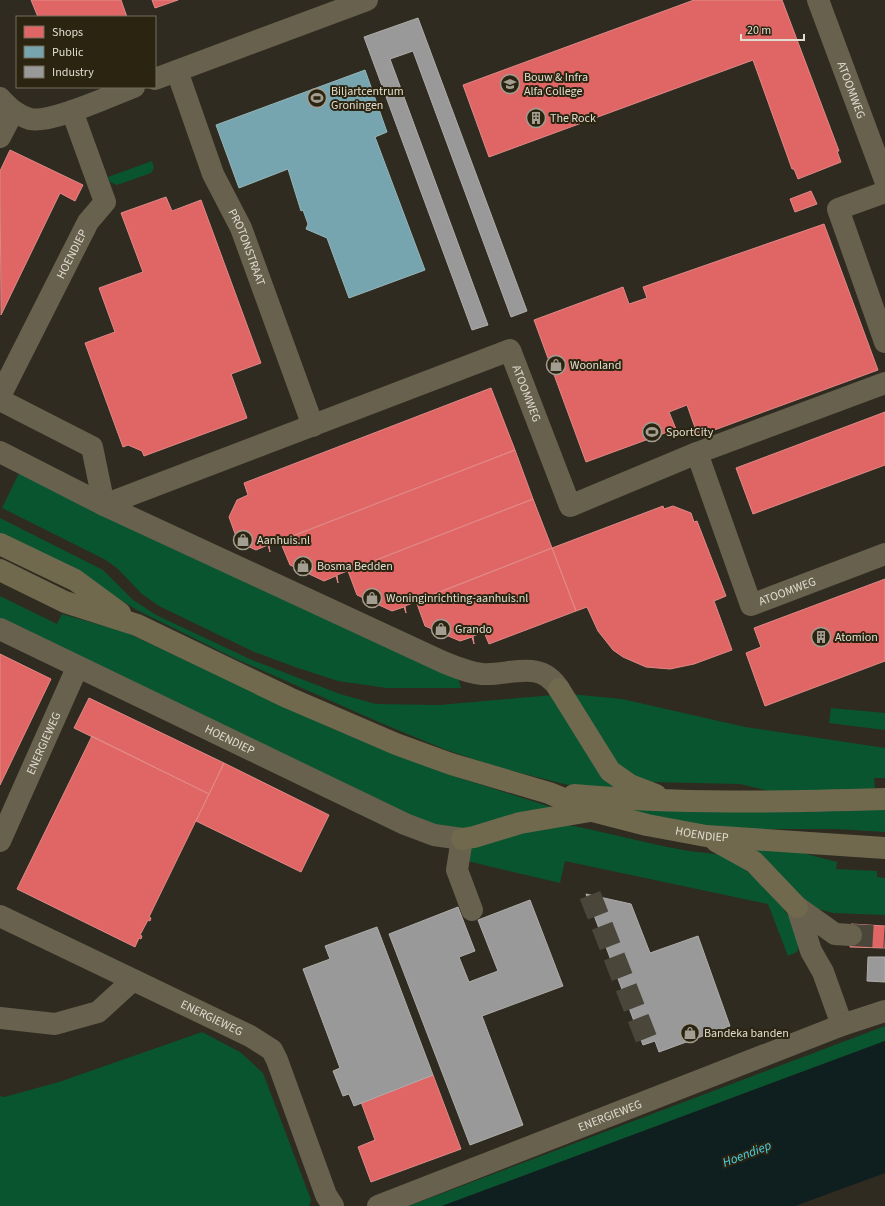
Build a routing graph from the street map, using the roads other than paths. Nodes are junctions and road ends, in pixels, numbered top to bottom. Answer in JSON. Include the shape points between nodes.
{"nodes":[{"id":1,"x":367,"y":0,"type":"edge"},
{"id":2,"x":818,"y":0,"type":"edge"},
{"id":3,"x":339,"y":5,"type":"edge"},
{"id":4,"x":177,"y":71,"type":"junction"},
{"id":5,"x":156,"y":79,"type":"edge"},
{"id":6,"x":131,"y":88,"type":"edge"},
{"id":7,"x":6,"y":105,"type":"edge"},
{"id":8,"x":72,"y":111,"type":"junction"},
{"id":9,"x":0,"y":137,"type":"edge"},
{"id":10,"x":885,"y":180,"type":"edge"},
{"id":11,"x":885,"y":192,"type":"edge"},
{"id":12,"x":885,"y":342,"type":"edge"},
{"id":13,"x":885,"y":383,"type":"edge"},
{"id":14,"x":0,"y":396,"type":"edge"},
{"id":15,"x":0,"y":400,"type":"edge"},
{"id":16,"x":313,"y":426,"type":"junction"},
{"id":17,"x":0,"y":452,"type":"edge"},
{"id":18,"x":697,"y":453,"type":"junction"},
{"id":19,"x":104,"y":505,"type":"junction"},
{"id":20,"x":0,"y":544,"type":"edge"},
{"id":21,"x":885,"y":554,"type":"edge"},
{"id":22,"x":0,"y":570,"type":"edge"},
{"id":23,"x":137,"y":625,"type":"junction"},
{"id":24,"x":0,"y":629,"type":"edge"},
{"id":25,"x":78,"y":668,"type":"junction"},
{"id":26,"x":559,"y":689,"type":"joint"},
{"id":27,"x":549,"y":793,"type":"junction"},
{"id":28,"x":885,"y":799,"type":"edge"},
{"id":29,"x":683,"y":801,"type":"junction"},
{"id":30,"x":593,"y":811,"type":"junction"},
{"id":31,"x":706,"y":836,"type":"junction"},
{"id":32,"x":462,"y":839,"type":"junction"},
{"id":33,"x":0,"y":841,"type":"edge"},
{"id":34,"x":885,"y":848,"type":"edge"},
{"id":35,"x":797,"y":908,"type":"junction"},
{"id":36,"x":472,"y":910,"type":"dead end"},
{"id":37,"x":0,"y":916,"type":"edge"},
{"id":38,"x":851,"y":935,"type":"tunnel mouth"},
{"id":39,"x":133,"y":980,"type":"junction"},
{"id":40,"x":885,"y":1010,"type":"edge"},
{"id":41,"x":0,"y":1018,"type":"edge"},
{"id":42,"x":842,"y":1025,"type":"junction"},
{"id":43,"x":333,"y":1206,"type":"edge"},
{"id":44,"x":378,"y":1206,"type":"edge"}],
"edges":[{"from":1,"to":3,"type":"street"},
{"from":2,"to":10,"type":"street","name":"ATOOMWEG"},
{"from":3,"to":4,"type":"street"},
{"from":4,"to":5,"type":"street"},
{"from":4,"to":16,"type":"street","name":"PROTONSTRAAT","via":[[213,174],[240,228]]},
{"from":6,"to":8,"type":"street"},
{"from":7,"to":8,"type":"street","via":[[32,119]]},
{"from":7,"to":9,"type":"street"},
{"from":8,"to":14,"type":"street","name":"HOENDIEP","via":[[105,202],[88,222]]},
{"from":11,"to":12,"type":"street","via":[[838,208]]},
{"from":13,"to":18,"type":"street","name":"ATOOMWEG"},
{"from":15,"to":19,"type":"street","via":[[92,447]]},
{"from":16,"to":18,"type":"street","name":"ATOOMWEG","via":[[510,350],[570,506]]},
{"from":16,"to":19,"type":"street"},
{"from":17,"to":19,"type":"street"},
{"from":18,"to":21,"type":"street","name":"ATOOMWEG","via":[[751,605]]},
{"from":19,"to":26,"type":"street","via":[[443,662],[482,674],[540,672],[553,680]]},
{"from":20,"to":23,"type":"main road","name":"HOENDIEP","via":[[75,580]]},
{"from":22,"to":23,"type":"main road","name":"HOENDIEP","via":[[65,602]]},
{"from":23,"to":27,"type":"main road","name":"HOENDIEP","via":[[289,698],[396,744],[505,782]]},
{"from":24,"to":25,"type":"street","name":"HOENDIEP"},
{"from":25,"to":32,"type":"street","name":"HOENDIEP","via":[[405,824],[434,835]]},
{"from":25,"to":33,"type":"street","name":"ENERGIEWEG"},
{"from":26,"to":29,"type":"main road","via":[[610,771],[641,790]]},
{"from":27,"to":29,"type":"main road","name":"HOENDIEP"},
{"from":27,"to":30,"type":"main road","name":"HOENDIEP"},
{"from":28,"to":29,"type":"main road","name":"HOENDIEP"},
{"from":30,"to":31,"type":"main road","name":"HOENDIEP","via":[[647,825]]},
{"from":30,"to":32,"type":"main road","via":[[520,823]]},
{"from":31,"to":34,"type":"main road","name":"HOENDIEP"},
{"from":31,"to":35,"type":"main road","via":[[754,862]]},
{"from":32,"to":36,"type":"street","via":[[457,870]]},
{"from":35,"to":38,"type":"street","via":[[835,934]]},
{"from":35,"to":42,"type":"street","via":[[811,951],[823,972]]},
{"from":37,"to":39,"type":"street","name":"ENERGIEWEG"},
{"from":39,"to":41,"type":"street","via":[[98,1012],[55,1024]]},
{"from":39,"to":43,"type":"street","name":"ENERGIEWEG","via":[[250,1036],[272,1050],[326,1195]]},
{"from":40,"to":42,"type":"street","name":"ENERGIEWEG"},
{"from":42,"to":44,"type":"street","name":"ENERGIEWEG"}]}
